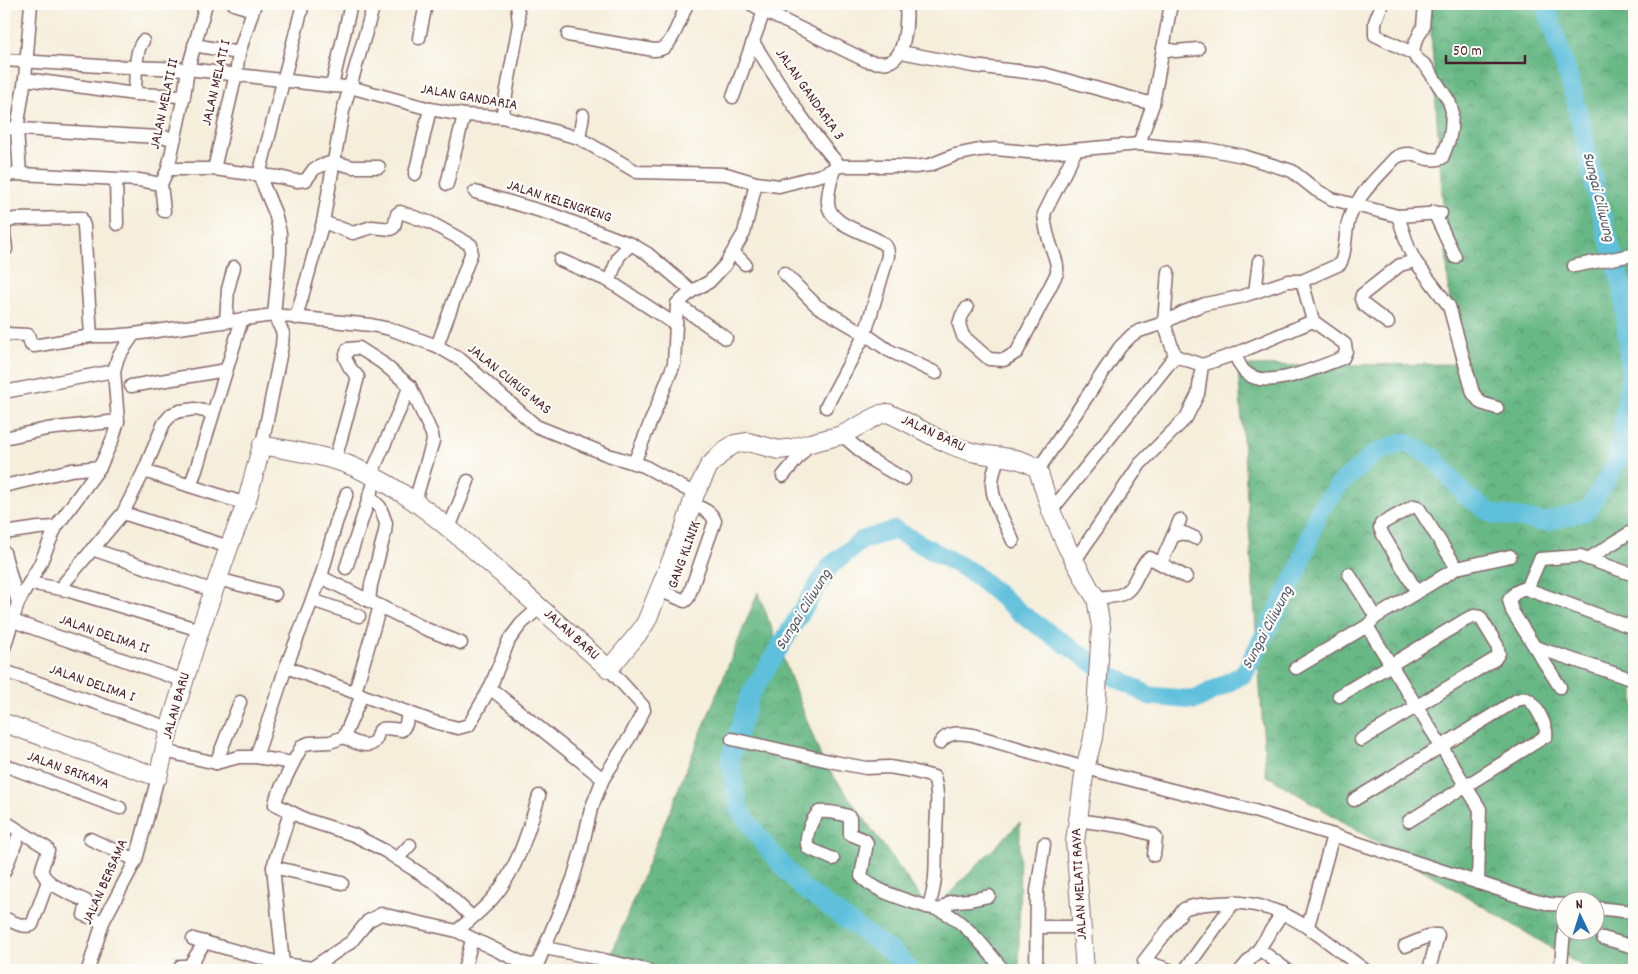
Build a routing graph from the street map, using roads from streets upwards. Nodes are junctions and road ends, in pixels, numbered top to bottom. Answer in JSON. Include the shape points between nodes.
{"nodes":[{"id":1,"x":31,"y":4,"type":"edge"},
{"id":2,"x":206,"y":4,"type":"edge"},
{"id":3,"x":234,"y":4,"type":"edge"},
{"id":4,"x":302,"y":4,"type":"edge"},
{"id":5,"x":351,"y":4,"type":"edge"},
{"id":6,"x":374,"y":4,"type":"edge"},
{"id":7,"x":426,"y":4,"type":"edge"},
{"id":8,"x":517,"y":4,"type":"edge"},
{"id":9,"x":687,"y":4,"type":"edge"},
{"id":10,"x":751,"y":4,"type":"edge"},
{"id":11,"x":906,"y":4,"type":"edge"},
{"id":12,"x":1171,"y":4,"type":"edge"},
{"id":13,"x":1382,"y":4,"type":"edge"},
{"id":14,"x":1425,"y":4,"type":"edge"},
{"id":15,"x":254,"y":7,"type":"edge"},
{"id":16,"x":764,"y":11,"type":"junction"},
{"id":17,"x":568,"y":35,"type":"dead end"},
{"id":18,"x":419,"y":38,"type":"dead end"},
{"id":19,"x":144,"y":41,"type":"dead end"},
{"id":20,"x":753,"y":42,"type":"junction"},
{"id":21,"x":194,"y":45,"type":"junction"},
{"id":22,"x":1163,"y":49,"type":"junction"},
{"id":23,"x":1198,"y":49,"type":"dead end"},
{"id":24,"x":901,"y":52,"type":"junction"},
{"id":25,"x":239,"y":53,"type":"junction"},
{"id":26,"x":1414,"y":54,"type":"junction"},
{"id":27,"x":4,"y":60,"type":"edge"},
{"id":28,"x":26,"y":62,"type":"junction"},
{"id":29,"x":137,"y":67,"type":"junction"},
{"id":30,"x":188,"y":69,"type":"junction"},
{"id":31,"x":236,"y":74,"type":"junction"},
{"id":32,"x":26,"y":80,"type":"junction"},
{"id":33,"x":283,"y":80,"type":"junction"},
{"id":34,"x":332,"y":86,"type":"junction"},
{"id":35,"x":350,"y":87,"type":"junction"},
{"id":36,"x":135,"y":94,"type":"junction"},
{"id":37,"x":184,"y":96,"type":"junction"},
{"id":38,"x":733,"y":97,"type":"dead end"},
{"id":39,"x":1153,"y":104,"type":"junction"},
{"id":40,"x":430,"y":109,"type":"junction"},
{"id":41,"x":464,"y":115,"type":"junction"},
{"id":42,"x":582,"y":115,"type":"dead end"},
{"id":43,"x":502,"y":117,"type":"junction"},
{"id":44,"x":4,"y":128,"type":"edge"},
{"id":45,"x":17,"y":129,"type":"junction"},
{"id":46,"x":175,"y":138,"type":"junction"},
{"id":47,"x":579,"y":138,"type":"junction"},
{"id":48,"x":1139,"y":144,"type":"junction"},
{"id":49,"x":1076,"y":150,"type":"junction"},
{"id":50,"x":334,"y":162,"type":"junction"},
{"id":51,"x":379,"y":167,"type":"dead end"},
{"id":52,"x":837,"y":167,"type":"junction"},
{"id":53,"x":168,"y":169,"type":"junction"},
{"id":54,"x":214,"y":169,"type":"junction"},
{"id":55,"x":20,"y":174,"type":"junction"},
{"id":56,"x":415,"y":174,"type":"dead end"},
{"id":57,"x":259,"y":175,"type":"junction"},
{"id":58,"x":4,"y":176,"type":"edge"},
{"id":59,"x":116,"y":180,"type":"junction"},
{"id":60,"x":756,"y":183,"type":"junction"},
{"id":61,"x":161,"y":184,"type":"junction"},
{"id":62,"x":447,"y":184,"type":"dead end"},
{"id":63,"x":475,"y":192,"type":"dead end"},
{"id":64,"x":1356,"y":206,"type":"junction"},
{"id":65,"x":164,"y":211,"type":"dead end"},
{"id":66,"x":1398,"y":216,"type":"junction"},
{"id":67,"x":323,"y":222,"type":"junction"},
{"id":68,"x":117,"y":224,"type":"dead end"},
{"id":69,"x":631,"y":244,"type":"junction"},
{"id":70,"x":4,"y":252,"type":"edge"},
{"id":71,"x":733,"y":252,"type":"junction"},
{"id":72,"x":1633,"y":254,"type":"edge"},
{"id":73,"x":1455,"y":257,"type":"dead end"},
{"id":74,"x":560,"y":260,"type":"dead end"},
{"id":75,"x":1259,"y":261,"type":"dead end"},
{"id":76,"x":1415,"y":261,"type":"junction"},
{"id":77,"x":745,"y":264,"type":"dead end"},
{"id":78,"x":1574,"y":266,"type":"dead end"},
{"id":79,"x":234,"y":267,"type":"dead end"},
{"id":80,"x":1168,"y":272,"type":"dead end"},
{"id":81,"x":784,"y":273,"type":"dead end"},
{"id":82,"x":1302,"y":281,"type":"junction"},
{"id":83,"x":609,"y":282,"type":"junction"},
{"id":84,"x":692,"y":291,"type":"junction"},
{"id":85,"x":1255,"y":292,"type":"junction"},
{"id":86,"x":677,"y":304,"type":"junction"},
{"id":87,"x":967,"y":308,"type":"dead end"},
{"id":88,"x":274,"y":315,"type":"junction"},
{"id":89,"x":296,"y":318,"type":"junction"},
{"id":90,"x":242,"y":319,"type":"junction"},
{"id":91,"x":1314,"y":321,"type":"junction"},
{"id":92,"x":226,"y":322,"type":"junction"},
{"id":93,"x":1164,"y":323,"type":"junction"},
{"id":94,"x":1388,"y":323,"type":"dead end"},
{"id":95,"x":676,"y":325,"type":"junction"},
{"id":96,"x":4,"y":331,"type":"edge"},
{"id":97,"x":134,"y":334,"type":"junction"},
{"id":98,"x":865,"y":334,"type":"junction"},
{"id":99,"x":91,"y":336,"type":"junction"},
{"id":100,"x":726,"y":338,"type":"dead end"},
{"id":101,"x":437,"y":346,"type":"junction"},
{"id":102,"x":1235,"y":354,"type":"junction"},
{"id":103,"x":1175,"y":356,"type":"junction"},
{"id":104,"x":1202,"y":365,"type":"junction"},
{"id":105,"x":226,"y":370,"type":"junction"},
{"id":106,"x":114,"y":371,"type":"junction"},
{"id":107,"x":936,"y":374,"type":"dead end"},
{"id":108,"x":130,"y":386,"type":"dead end"},
{"id":109,"x":410,"y":386,"type":"junction"},
{"id":110,"x":4,"y":392,"type":"edge"},
{"id":111,"x":826,"y":407,"type":"dead end"},
{"id":112,"x":1497,"y":408,"type":"dead end"},
{"id":113,"x":213,"y":413,"type":"junction"},
{"id":114,"x":118,"y":421,"type":"junction"},
{"id":115,"x":4,"y":438,"type":"edge"},
{"id":116,"x":845,"y":438,"type":"junction"},
{"id":117,"x":810,"y":442,"type":"junction"},
{"id":118,"x":262,"y":445,"type":"junction"},
{"id":119,"x":998,"y":457,"type":"junction"},
{"id":120,"x":335,"y":460,"type":"junction"},
{"id":121,"x":634,"y":463,"type":"junction"},
{"id":122,"x":100,"y":467,"type":"junction"},
{"id":123,"x":1038,"y":470,"type":"junction"},
{"id":124,"x":144,"y":471,"type":"junction"},
{"id":125,"x":374,"y":476,"type":"junction"},
{"id":126,"x":783,"y":476,"type":"dead end"},
{"id":127,"x":904,"y":479,"type":"dead end"},
{"id":128,"x":468,"y":480,"type":"dead end"},
{"id":129,"x":4,"y":486,"type":"edge"},
{"id":130,"x":190,"y":486,"type":"junction"},
{"id":131,"x":347,"y":493,"type":"dead end"},
{"id":132,"x":369,"y":496,"type":"junction"},
{"id":133,"x":693,"y":499,"type":"junction"},
{"id":134,"x":415,"y":501,"type":"junction"},
{"id":135,"x":246,"y":504,"type":"junction"},
{"id":136,"x":1051,"y":511,"type":"junction"},
{"id":137,"x":123,"y":513,"type":"junction"},
{"id":138,"x":1180,"y":520,"type":"dead end"},
{"id":139,"x":56,"y":527,"type":"junction"},
{"id":140,"x":449,"y":528,"type":"junction"},
{"id":141,"x":1631,"y":532,"type":"dead end"},
{"id":142,"x":4,"y":533,"type":"edge"},
{"id":143,"x":1173,"y":536,"type":"junction"},
{"id":144,"x":1194,"y":538,"type":"dead end"},
{"id":145,"x":1012,"y":541,"type":"dead end"},
{"id":146,"x":229,"y":547,"type":"junction"},
{"id":147,"x":92,"y":550,"type":"junction"},
{"id":148,"x":4,"y":552,"type":"edge"},
{"id":149,"x":1510,"y":556,"type":"dead end"},
{"id":150,"x":1588,"y":558,"type":"junction"},
{"id":151,"x":1074,"y":562,"type":"junction"},
{"id":152,"x":1161,"y":563,"type":"junction"},
{"id":153,"x":346,"y":568,"type":"dead end"},
{"id":154,"x":1457,"y":568,"type":"junction"},
{"id":155,"x":1349,"y":574,"type":"dead end"},
{"id":156,"x":1634,"y":575,"type":"edge"},
{"id":157,"x":321,"y":577,"type":"junction"},
{"id":158,"x":1186,"y":577,"type":"dead end"},
{"id":159,"x":29,"y":583,"type":"junction"},
{"id":160,"x":216,"y":585,"type":"junction"},
{"id":161,"x":8,"y":586,"type":"edge"},
{"id":162,"x":1527,"y":589,"type":"junction"},
{"id":163,"x":66,"y":590,"type":"junction"},
{"id":164,"x":659,"y":590,"type":"junction"},
{"id":165,"x":1417,"y":592,"type":"junction"},
{"id":166,"x":275,"y":594,"type":"dead end"},
{"id":167,"x":1096,"y":598,"type":"junction"},
{"id":168,"x":312,"y":600,"type":"junction"},
{"id":169,"x":18,"y":604,"type":"junction"},
{"id":170,"x":375,"y":604,"type":"junction"},
{"id":171,"x":540,"y":607,"type":"junction"},
{"id":172,"x":359,"y":616,"type":"dead end"},
{"id":173,"x":13,"y":620,"type":"junction"},
{"id":174,"x":1372,"y":621,"type":"junction"},
{"id":175,"x":1634,"y":628,"type":"edge"},
{"id":176,"x":200,"y":630,"type":"junction"},
{"id":177,"x":461,"y":643,"type":"dead end"},
{"id":178,"x":1535,"y":647,"type":"junction"},
{"id":179,"x":4,"y":648,"type":"edge"},
{"id":180,"x":1392,"y":665,"type":"junction"},
{"id":181,"x":286,"y":668,"type":"junction"},
{"id":182,"x":1296,"y":668,"type":"dead end"},
{"id":183,"x":609,"y":670,"type":"junction"},
{"id":184,"x":4,"y":672,"type":"edge"},
{"id":185,"x":1634,"y":680,"type":"edge"},
{"id":186,"x":184,"y":681,"type":"junction"},
{"id":187,"x":1560,"y":687,"type":"dead end"},
{"id":188,"x":490,"y":688,"type":"junction"},
{"id":189,"x":358,"y":693,"type":"junction"},
{"id":190,"x":1339,"y":696,"type":"dead end"},
{"id":191,"x":240,"y":702,"type":"dead end"},
{"id":192,"x":1417,"y":706,"type":"junction"},
{"id":193,"x":408,"y":712,"type":"junction"},
{"id":194,"x":4,"y":723,"type":"edge"},
{"id":195,"x":169,"y":728,"type":"junction"},
{"id":196,"x":344,"y":737,"type":"junction"},
{"id":197,"x":732,"y":739,"type":"dead end"},
{"id":198,"x":1361,"y":740,"type":"dead end"},
{"id":199,"x":940,"y":743,"type":"dead end"},
{"id":200,"x":1442,"y":746,"type":"junction"},
{"id":201,"x":164,"y":751,"type":"junction"},
{"id":202,"x":256,"y":758,"type":"junction"},
{"id":203,"x":216,"y":763,"type":"junction"},
{"id":204,"x":293,"y":763,"type":"junction"},
{"id":205,"x":4,"y":765,"type":"edge"},
{"id":206,"x":1085,"y":768,"type":"junction"},
{"id":207,"x":158,"y":777,"type":"junction"},
{"id":208,"x":603,"y":779,"type":"junction"},
{"id":209,"x":1466,"y":785,"type":"junction"},
{"id":210,"x":539,"y":796,"type":"dead end"},
{"id":211,"x":1354,"y":800,"type":"dead end"},
{"id":212,"x":120,"y":808,"type":"dead end"},
{"id":213,"x":290,"y":812,"type":"junction"},
{"id":214,"x":1077,"y":820,"type":"junction"},
{"id":215,"x":1409,"y":821,"type":"dead end"},
{"id":216,"x":4,"y":822,"type":"edge"},
{"id":217,"x":20,"y":832,"type":"junction"},
{"id":218,"x":1333,"y":835,"type":"junction"},
{"id":219,"x":90,"y":839,"type":"dead end"},
{"id":220,"x":1044,"y":844,"type":"dead end"},
{"id":221,"x":410,"y":845,"type":"dead end"},
{"id":222,"x":1154,"y":855,"type":"dead end"},
{"id":223,"x":397,"y":859,"type":"junction"},
{"id":224,"x":833,"y":859,"type":"dead end"},
{"id":225,"x":136,"y":860,"type":"junction"},
{"id":226,"x":272,"y":867,"type":"junction"},
{"id":227,"x":4,"y":872,"type":"edge"},
{"id":228,"x":48,"y":881,"type":"junction"},
{"id":229,"x":342,"y":883,"type":"dead end"},
{"id":230,"x":1478,"y":883,"type":"junction"},
{"id":231,"x":988,"y":896,"type":"dead end"},
{"id":232,"x":1234,"y":902,"type":"junction"},
{"id":233,"x":1556,"y":905,"type":"edge"},
{"id":234,"x":928,"y":907,"type":"junction"},
{"id":235,"x":1606,"y":909,"type":"edge"},
{"id":236,"x":941,"y":910,"type":"junction"},
{"id":237,"x":1634,"y":912,"type":"edge"},
{"id":238,"x":1282,"y":913,"type":"junction"},
{"id":239,"x":472,"y":917,"type":"junction"},
{"id":240,"x":4,"y":918,"type":"edge"},
{"id":241,"x":103,"y":922,"type":"junction"},
{"id":242,"x":1308,"y":926,"type":"junction"},
{"id":243,"x":1037,"y":927,"type":"junction"},
{"id":244,"x":1082,"y":927,"type":"junction"},
{"id":245,"x":457,"y":931,"type":"junction"},
{"id":246,"x":1606,"y":939,"type":"edge"},
{"id":247,"x":472,"y":940,"type":"junction"},
{"id":248,"x":1563,"y":942,"type":"edge"},
{"id":249,"x":1406,"y":946,"type":"dead end"},
{"id":250,"x":1634,"y":947,"type":"edge"},
{"id":251,"x":545,"y":948,"type":"junction"},
{"id":252,"x":1259,"y":949,"type":"junction"},
{"id":253,"x":283,"y":964,"type":"junction"},
{"id":254,"x":1561,"y":965,"type":"dead end"},
{"id":255,"x":88,"y":970,"type":"edge"},
{"id":256,"x":179,"y":970,"type":"edge"},
{"id":257,"x":313,"y":970,"type":"edge"},
{"id":258,"x":464,"y":970,"type":"edge"},
{"id":259,"x":646,"y":970,"type":"edge"},
{"id":260,"x":1004,"y":970,"type":"edge"},
{"id":261,"x":1036,"y":970,"type":"edge"},
{"id":262,"x":1085,"y":970,"type":"edge"},
{"id":263,"x":1170,"y":970,"type":"edge"},
{"id":264,"x":1185,"y":970,"type":"edge"},
{"id":265,"x":1241,"y":970,"type":"edge"},
{"id":266,"x":1287,"y":970,"type":"edge"},
{"id":267,"x":1365,"y":970,"type":"edge"},
{"id":268,"x":1429,"y":970,"type":"edge"}],
"edges":[{"from":1,"to":28,"type":"street"},
{"from":2,"to":21,"type":"street","name":"JALAN MELATI II"},
{"from":3,"to":15,"type":"street"},
{"from":4,"to":33,"type":"street"},
{"from":5,"to":34,"type":"street"},
{"from":6,"to":35,"type":"street"},
{"from":7,"to":18,"type":"street"},
{"from":8,"to":43,"type":"street","via":[[519,24]]},
{"from":9,"to":17,"type":"street","via":[[671,38],[660,49]]},
{"from":10,"to":16,"type":"street"},
{"from":11,"to":24,"type":"street","via":[[908,22]]},
{"from":12,"to":22,"type":"street"},
{"from":13,"to":26,"type":"street","via":[[1375,22],[1376,35]]},
{"from":14,"to":26,"type":"street"},
{"from":15,"to":25,"type":"street","name":"JALAN MELATI I"},
{"from":16,"to":20,"type":"street"},
{"from":16,"to":24,"type":"street","via":[[867,61],[878,64],[890,61]]},
{"from":19,"to":29,"type":"street","via":[[140,45]]},
{"from":20,"to":38,"type":"street"},
{"from":20,"to":52,"type":"street","name":"JALAN GANDARIA 3"},
{"from":21,"to":25,"type":"street"},
{"from":21,"to":30,"type":"street","name":"JALAN MELATI II"},
{"from":22,"to":23,"type":"street"},
{"from":22,"to":39,"type":"street"},
{"from":24,"to":39,"type":"street","via":[[973,66],[1044,74]]},
{"from":25,"to":31,"type":"street","name":"JALAN MELATI I"},
{"from":26,"to":64,"type":"street","via":[[1449,101],[1452,120],[1448,145],[1442,158],[1437,160],[1401,154],[1363,192]]},
{"from":27,"to":28,"type":"street","name":"JALAN GANDARIA"},
{"from":28,"to":29,"type":"street","name":"JALAN GANDARIA"},
{"from":28,"to":32,"type":"street"},
{"from":29,"to":30,"type":"street","name":"JALAN GANDARIA"},
{"from":29,"to":36,"type":"street"},
{"from":30,"to":31,"type":"street","name":"JALAN GANDARIA"},
{"from":30,"to":37,"type":"street","name":"JALAN MELATI II"},
{"from":31,"to":33,"type":"street","name":"JALAN GANDARIA"},
{"from":31,"to":54,"type":"street","name":"JALAN MELATI I"},
{"from":32,"to":36,"type":"street"},
{"from":32,"to":45,"type":"street"},
{"from":33,"to":34,"type":"street","name":"JALAN GANDARIA"},
{"from":33,"to":57,"type":"street"},
{"from":34,"to":35,"type":"street","name":"JALAN GANDARIA"},
{"from":35,"to":40,"type":"street","name":"JALAN GANDARIA"},
{"from":35,"to":50,"type":"street"},
{"from":36,"to":37,"type":"street"},
{"from":37,"to":46,"type":"street","name":"JALAN MELATI II"},
{"from":39,"to":48,"type":"street"},
{"from":40,"to":41,"type":"street","name":"JALAN GANDARIA"},
{"from":40,"to":56,"type":"street"},
{"from":41,"to":43,"type":"street","name":"JALAN GANDARIA"},
{"from":41,"to":62,"type":"street"},
{"from":42,"to":47,"type":"street"},
{"from":43,"to":47,"type":"street","name":"JALAN GANDARIA"},
{"from":44,"to":45,"type":"street"},
{"from":45,"to":46,"type":"street"},
{"from":45,"to":55,"type":"street"},
{"from":46,"to":53,"type":"street","name":"JALAN MELATI II"},
{"from":47,"to":60,"type":"street","name":"JALAN GANDARIA","via":[[637,172],[726,174]]},
{"from":48,"to":49,"type":"street","name":"JALAN GANDARIA"},
{"from":48,"to":64,"type":"street","name":"JALAN GANDARIA","via":[[1207,149],[1243,156],[1292,171],[1332,199]]},
{"from":49,"to":52,"type":"street","name":"JALAN GANDARIA","via":[[1038,153],[979,150],[915,167]]},
{"from":49,"to":87,"type":"street","via":[[1044,214],[1058,264],[1057,273],[1017,352],[1004,360],[990,359],[963,336],[959,324]]},
{"from":50,"to":51,"type":"street","via":[[353,167]]},
{"from":50,"to":57,"type":"street","via":[[314,169],[306,180]]},
{"from":50,"to":67,"type":"street"},
{"from":52,"to":60,"type":"street","name":"JALAN GANDARIA","via":[[821,175],[779,186]]},
{"from":52,"to":98,"type":"street","via":[[828,198],[830,211],[846,226],[881,242],[888,256]]},
{"from":53,"to":54,"type":"street"},
{"from":53,"to":61,"type":"street","name":"JALAN MELATI II"},
{"from":54,"to":57,"type":"street"},
{"from":55,"to":58,"type":"street"},
{"from":55,"to":59,"type":"street"},
{"from":57,"to":88,"type":"street","via":[[280,233]]},
{"from":59,"to":61,"type":"street"},
{"from":59,"to":68,"type":"street"},
{"from":60,"to":71,"type":"street","via":[[744,233]]},
{"from":61,"to":65,"type":"street"},
{"from":63,"to":69,"type":"street","name":"JALAN KELENGKENG","via":[[551,214]]},
{"from":64,"to":66,"type":"street","name":"JALAN GANDARIA"},
{"from":64,"to":82,"type":"street","via":[[1349,219],[1340,264]]},
{"from":66,"to":73,"type":"street","name":"JALAN GANDARIA","via":[[1437,212]]},
{"from":66,"to":76,"type":"street"},
{"from":67,"to":89,"type":"street"},
{"from":67,"to":101,"type":"street","via":[[353,233],[372,227],[390,229],[400,212],[471,245],[472,254]]},
{"from":69,"to":83,"type":"street","via":[[619,256]]},
{"from":69,"to":84,"type":"street","name":"JALAN KELENGKENG"},
{"from":70,"to":99,"type":"street","via":[[4,224],[14,218],[81,218]]},
{"from":71,"to":77,"type":"street"},
{"from":71,"to":84,"type":"street","via":[[709,282]]},
{"from":72,"to":78,"type":"street"},
{"from":74,"to":83,"type":"street"},
{"from":75,"to":85,"type":"street"},
{"from":76,"to":94,"type":"street","via":[[1400,265],[1362,295],[1363,304]]},
{"from":76,"to":112,"type":"street","via":[[1449,306],[1473,393],[1481,403]]},
{"from":79,"to":92,"type":"street","via":[[228,289]]},
{"from":80,"to":93,"type":"street"},
{"from":81,"to":98,"type":"street","via":[[817,306]]},
{"from":82,"to":85,"type":"street","via":[[1288,281]]},
{"from":82,"to":91,"type":"street"},
{"from":83,"to":95,"type":"street"},
{"from":84,"to":86,"type":"street"},
{"from":85,"to":93,"type":"street","via":[[1205,304]]},
{"from":86,"to":95,"type":"street"},
{"from":86,"to":100,"type":"street"},
{"from":88,"to":89,"type":"street","name":"JALAN CURUG MAS"},
{"from":88,"to":90,"type":"street","name":"JALAN CURUG MAS"},
{"from":88,"to":118,"type":"street","via":[[283,332],[282,346]]},
{"from":89,"to":101,"type":"street","name":"JALAN CURUG MAS","via":[[371,325]]},
{"from":90,"to":92,"type":"street","name":"JALAN CURUG MAS"},
{"from":90,"to":105,"type":"street"},
{"from":91,"to":102,"type":"street"},
{"from":91,"to":102,"type":"street","via":[[1345,344],[1342,358],[1270,380],[1244,372]]},
{"from":92,"to":97,"type":"street","name":"JALAN CURUG MAS"},
{"from":93,"to":103,"type":"street"},
{"from":93,"to":123,"type":"street","via":[[1132,335],[1120,347]]},
{"from":95,"to":121,"type":"street","via":[[674,364]]},
{"from":96,"to":99,"type":"street","name":"JALAN CURUG MAS","via":[[28,335],[30,345],[34,346]]},
{"from":97,"to":99,"type":"street","name":"JALAN CURUG MAS"},
{"from":97,"to":106,"type":"street","via":[[118,357]]},
{"from":98,"to":107,"type":"street","via":[[888,350]]},
{"from":98,"to":111,"type":"street"},
{"from":101,"to":121,"type":"street","name":"JALAN CURUG MAS","via":[[461,360],[536,426]]},
{"from":102,"to":104,"type":"street"},
{"from":103,"to":104,"type":"street"},
{"from":103,"to":136,"type":"street"},
{"from":104,"to":151,"type":"street","via":[[1198,394],[1186,418],[1140,464]]},
{"from":105,"to":108,"type":"street"},
{"from":105,"to":113,"type":"street"},
{"from":106,"to":110,"type":"street"},
{"from":106,"to":114,"type":"street"},
{"from":109,"to":120,"type":"street","via":[[359,348],[348,349],[345,358],[358,377]]},
{"from":109,"to":125,"type":"street"},
{"from":109,"to":134,"type":"street","via":[[433,441]]},
{"from":113,"to":124,"type":"street","via":[[195,409],[172,414],[164,423]]},
{"from":113,"to":130,"type":"street"},
{"from":114,"to":115,"type":"street"},
{"from":114,"to":122,"type":"street"},
{"from":116,"to":117,"type":"street","name":"JALAN BARU"},
{"from":116,"to":119,"type":"street","name":"JALAN BARU","via":[[881,414],[888,413],[953,445]]},
{"from":116,"to":127,"type":"street","via":[[870,460]]},
{"from":117,"to":126,"type":"street"},
{"from":117,"to":133,"type":"street","name":"JALAN BARU","via":[[779,450],[748,442],[735,444],[709,466]]},
{"from":118,"to":120,"type":"street","name":"JALAN BARU"},
{"from":118,"to":135,"type":"street","name":"JALAN BARU"},
{"from":119,"to":123,"type":"street","name":"JALAN BARU","via":[[1018,459]]},
{"from":119,"to":145,"type":"street","via":[[992,486]]},
{"from":120,"to":125,"type":"street","name":"JALAN BARU"},
{"from":121,"to":133,"type":"street","name":"JALAN CURUG MAS","via":[[644,466]]},
{"from":122,"to":129,"type":"street","via":[[71,470]]},
{"from":122,"to":139,"type":"street"},
{"from":123,"to":136,"type":"street"},
{"from":124,"to":130,"type":"street"},
{"from":124,"to":137,"type":"street"},
{"from":125,"to":132,"type":"street"},
{"from":125,"to":134,"type":"street","name":"JALAN BARU"},
{"from":128,"to":140,"type":"street"},
{"from":130,"to":135,"type":"street"},
{"from":131,"to":157,"type":"street"},
{"from":132,"to":153,"type":"street"},
{"from":132,"to":170,"type":"street","via":[[380,507],[386,523],[371,585]]},
{"from":133,"to":164,"type":"street","name":"JALAN BARU"},
{"from":133,"to":164,"type":"street","name":"GANG KLINIK","via":[[715,521],[688,598],[680,600]]},
{"from":134,"to":140,"type":"street","name":"JALAN BARU"},
{"from":135,"to":146,"type":"street","name":"JALAN BARU"},
{"from":136,"to":151,"type":"street"},
{"from":137,"to":146,"type":"street"},
{"from":137,"to":147,"type":"street"},
{"from":138,"to":143,"type":"street"},
{"from":139,"to":142,"type":"street"},
{"from":139,"to":159,"type":"street"},
{"from":140,"to":171,"type":"street","name":"JALAN BARU"},
{"from":141,"to":150,"type":"street"},
{"from":143,"to":144,"type":"street","via":[[1184,533]]},
{"from":143,"to":152,"type":"street"},
{"from":146,"to":160,"type":"street","name":"JALAN BARU"},
{"from":147,"to":160,"type":"street"},
{"from":147,"to":163,"type":"street","via":[[65,582]]},
{"from":148,"to":161,"type":"street"},
{"from":149,"to":154,"type":"street"},
{"from":150,"to":156,"type":"street"},
{"from":150,"to":162,"type":"street","via":[[1540,559]]},
{"from":151,"to":167,"type":"street"},
{"from":152,"to":158,"type":"street"},
{"from":152,"to":167,"type":"street","via":[[1148,558],[1125,593]]},
{"from":154,"to":165,"type":"street"},
{"from":154,"to":165,"type":"street","via":[[1418,507],[1414,506],[1381,524],[1383,535]]},
{"from":155,"to":174,"type":"street"},
{"from":157,"to":168,"type":"street"},
{"from":157,"to":170,"type":"street"},
{"from":159,"to":163,"type":"street"},
{"from":159,"to":169,"type":"street"},
{"from":160,"to":166,"type":"street"},
{"from":160,"to":176,"type":"street","name":"JALAN BARU"},
{"from":161,"to":169,"type":"street"},
{"from":162,"to":175,"type":"street"},
{"from":162,"to":178,"type":"street","via":[[1516,592],[1509,603]]},
{"from":163,"to":176,"type":"street"},
{"from":164,"to":183,"type":"street","name":"JALAN BARU","via":[[642,629]]},
{"from":165,"to":174,"type":"street"},
{"from":167,"to":206,"type":"street","name":"JALAN MELATI RAYA","via":[[1101,627],[1096,710]]},
{"from":168,"to":172,"type":"street"},
{"from":168,"to":181,"type":"street"},
{"from":169,"to":173,"type":"street"},
{"from":170,"to":177,"type":"street"},
{"from":170,"to":189,"type":"street"},
{"from":171,"to":183,"type":"street","name":"JALAN BARU"},
{"from":171,"to":188,"type":"street","via":[[509,640]]},
{"from":173,"to":179,"type":"street"},
{"from":173,"to":186,"type":"street","name":"JALAN DELIMA II"},
{"from":174,"to":180,"type":"street"},
{"from":174,"to":182,"type":"street"},
{"from":176,"to":186,"type":"street","name":"JALAN BARU"},
{"from":178,"to":185,"type":"street"},
{"from":178,"to":187,"type":"street"},
{"from":180,"to":190,"type":"street"},
{"from":180,"to":192,"type":"street"},
{"from":180,"to":192,"type":"street","via":[[1467,619],[1480,617],[1497,645],[1499,653],[1495,659]]},
{"from":181,"to":189,"type":"street"},
{"from":181,"to":202,"type":"street"},
{"from":183,"to":208,"type":"street","via":[[644,710]]},
{"from":184,"to":195,"type":"street","name":"JALAN DELIMA I"},
{"from":186,"to":195,"type":"street","name":"JALAN BARU"},
{"from":188,"to":193,"type":"street","via":[[469,725],[448,726]]},
{"from":188,"to":208,"type":"street"},
{"from":189,"to":193,"type":"street"},
{"from":189,"to":196,"type":"street"},
{"from":191,"to":203,"type":"street"},
{"from":192,"to":198,"type":"street"},
{"from":192,"to":200,"type":"street"},
{"from":193,"to":196,"type":"street","via":[[402,730],[384,728],[368,745]]},
{"from":194,"to":207,"type":"street"},
{"from":195,"to":201,"type":"street","name":"JALAN BARU"},
{"from":196,"to":204,"type":"street","via":[[302,746]]},
{"from":197,"to":234,"type":"street","via":[[866,768],[889,768],[934,777],[939,798],[937,855],[933,894]]},
{"from":199,"to":206,"type":"street","via":[[951,734],[973,735]]},
{"from":200,"to":209,"type":"street"},
{"from":200,"to":209,"type":"street","via":[[1517,700],[1530,700],[1545,725],[1546,736]]},
{"from":200,"to":211,"type":"street"},
{"from":201,"to":203,"type":"street"},
{"from":201,"to":207,"type":"street","name":"JALAN BARU"},
{"from":202,"to":203,"type":"street","via":[[239,757]]},
{"from":202,"to":204,"type":"street"},
{"from":204,"to":213,"type":"street","via":[[275,804]]},
{"from":205,"to":212,"type":"street","name":"JALAN SRIKAYA"},
{"from":206,"to":214,"type":"street","name":"JALAN MELATI RAYA"},
{"from":206,"to":218,"type":"street","via":[[1251,810]]},
{"from":207,"to":225,"type":"street","name":"JALAN BERSAMA"},
{"from":208,"to":251,"type":"street","via":[[591,809],[573,880]]},
{"from":209,"to":215,"type":"street"},
{"from":209,"to":230,"type":"street","via":[[1480,809]]},
{"from":210,"to":239,"type":"street","via":[[519,854],[506,879],[492,899]]},
{"from":213,"to":223,"type":"street","via":[[354,834]]},
{"from":213,"to":226,"type":"street"},
{"from":214,"to":222,"type":"street","via":[[1154,835]]},
{"from":214,"to":244,"type":"street","name":"JALAN MELATI RAYA","via":[[1075,842]]},
{"from":216,"to":217,"type":"street"},
{"from":217,"to":227,"type":"street"},
{"from":217,"to":228,"type":"street","via":[[47,848],[42,870]]},
{"from":218,"to":230,"type":"street"},
{"from":218,"to":242,"type":"street"},
{"from":219,"to":225,"type":"street"},
{"from":220,"to":243,"type":"street","via":[[1037,892]]},
{"from":221,"to":223,"type":"street"},
{"from":223,"to":239,"type":"street","via":[[444,890]]},
{"from":224,"to":234,"type":"street","via":[[808,848],[806,842],[818,812],[850,818],[850,834],[866,843],[861,876],[867,883]]},
{"from":225,"to":241,"type":"street","name":"JALAN BERSAMA"},
{"from":226,"to":229,"type":"street"},
{"from":226,"to":253,"type":"street"},
{"from":228,"to":240,"type":"street","via":[[32,925],[23,926]]},
{"from":228,"to":241,"type":"street","via":[[86,902],[84,915]]},
{"from":230,"to":233,"type":"street"},
{"from":231,"to":236,"type":"street","via":[[951,902]]},
{"from":232,"to":238,"type":"street"},
{"from":232,"to":263,"type":"street","via":[[1192,905],[1184,909],[1144,962]]},
{"from":232,"to":264,"type":"street"},
{"from":234,"to":236,"type":"street"},
{"from":235,"to":237,"type":"street"},
{"from":236,"to":260,"type":"street","via":[[959,920]]},
{"from":238,"to":242,"type":"street"},
{"from":238,"to":252,"type":"street"},
{"from":239,"to":245,"type":"street"},
{"from":241,"to":255,"type":"street","name":"JALAN BERSAMA"},
{"from":242,"to":267,"type":"street"},
{"from":243,"to":244,"type":"street"},
{"from":243,"to":261,"type":"street"},
{"from":244,"to":262,"type":"street","name":"JALAN MELATI RAYA"},
{"from":245,"to":247,"type":"street"},
{"from":245,"to":257,"type":"street","via":[[381,914],[368,921],[351,942]]},
{"from":246,"to":250,"type":"street"},
{"from":247,"to":251,"type":"street","via":[[532,964],[538,963]]},
{"from":247,"to":258,"type":"street"},
{"from":248,"to":254,"type":"street"},
{"from":249,"to":268,"type":"street","via":[[1438,935]]},
{"from":251,"to":259,"type":"street"},
{"from":252,"to":265,"type":"street"},
{"from":252,"to":266,"type":"street"},
{"from":253,"to":256,"type":"street","via":[[199,940],[189,966],[181,966]]},
{"from":253,"to":257,"type":"street"}]}
